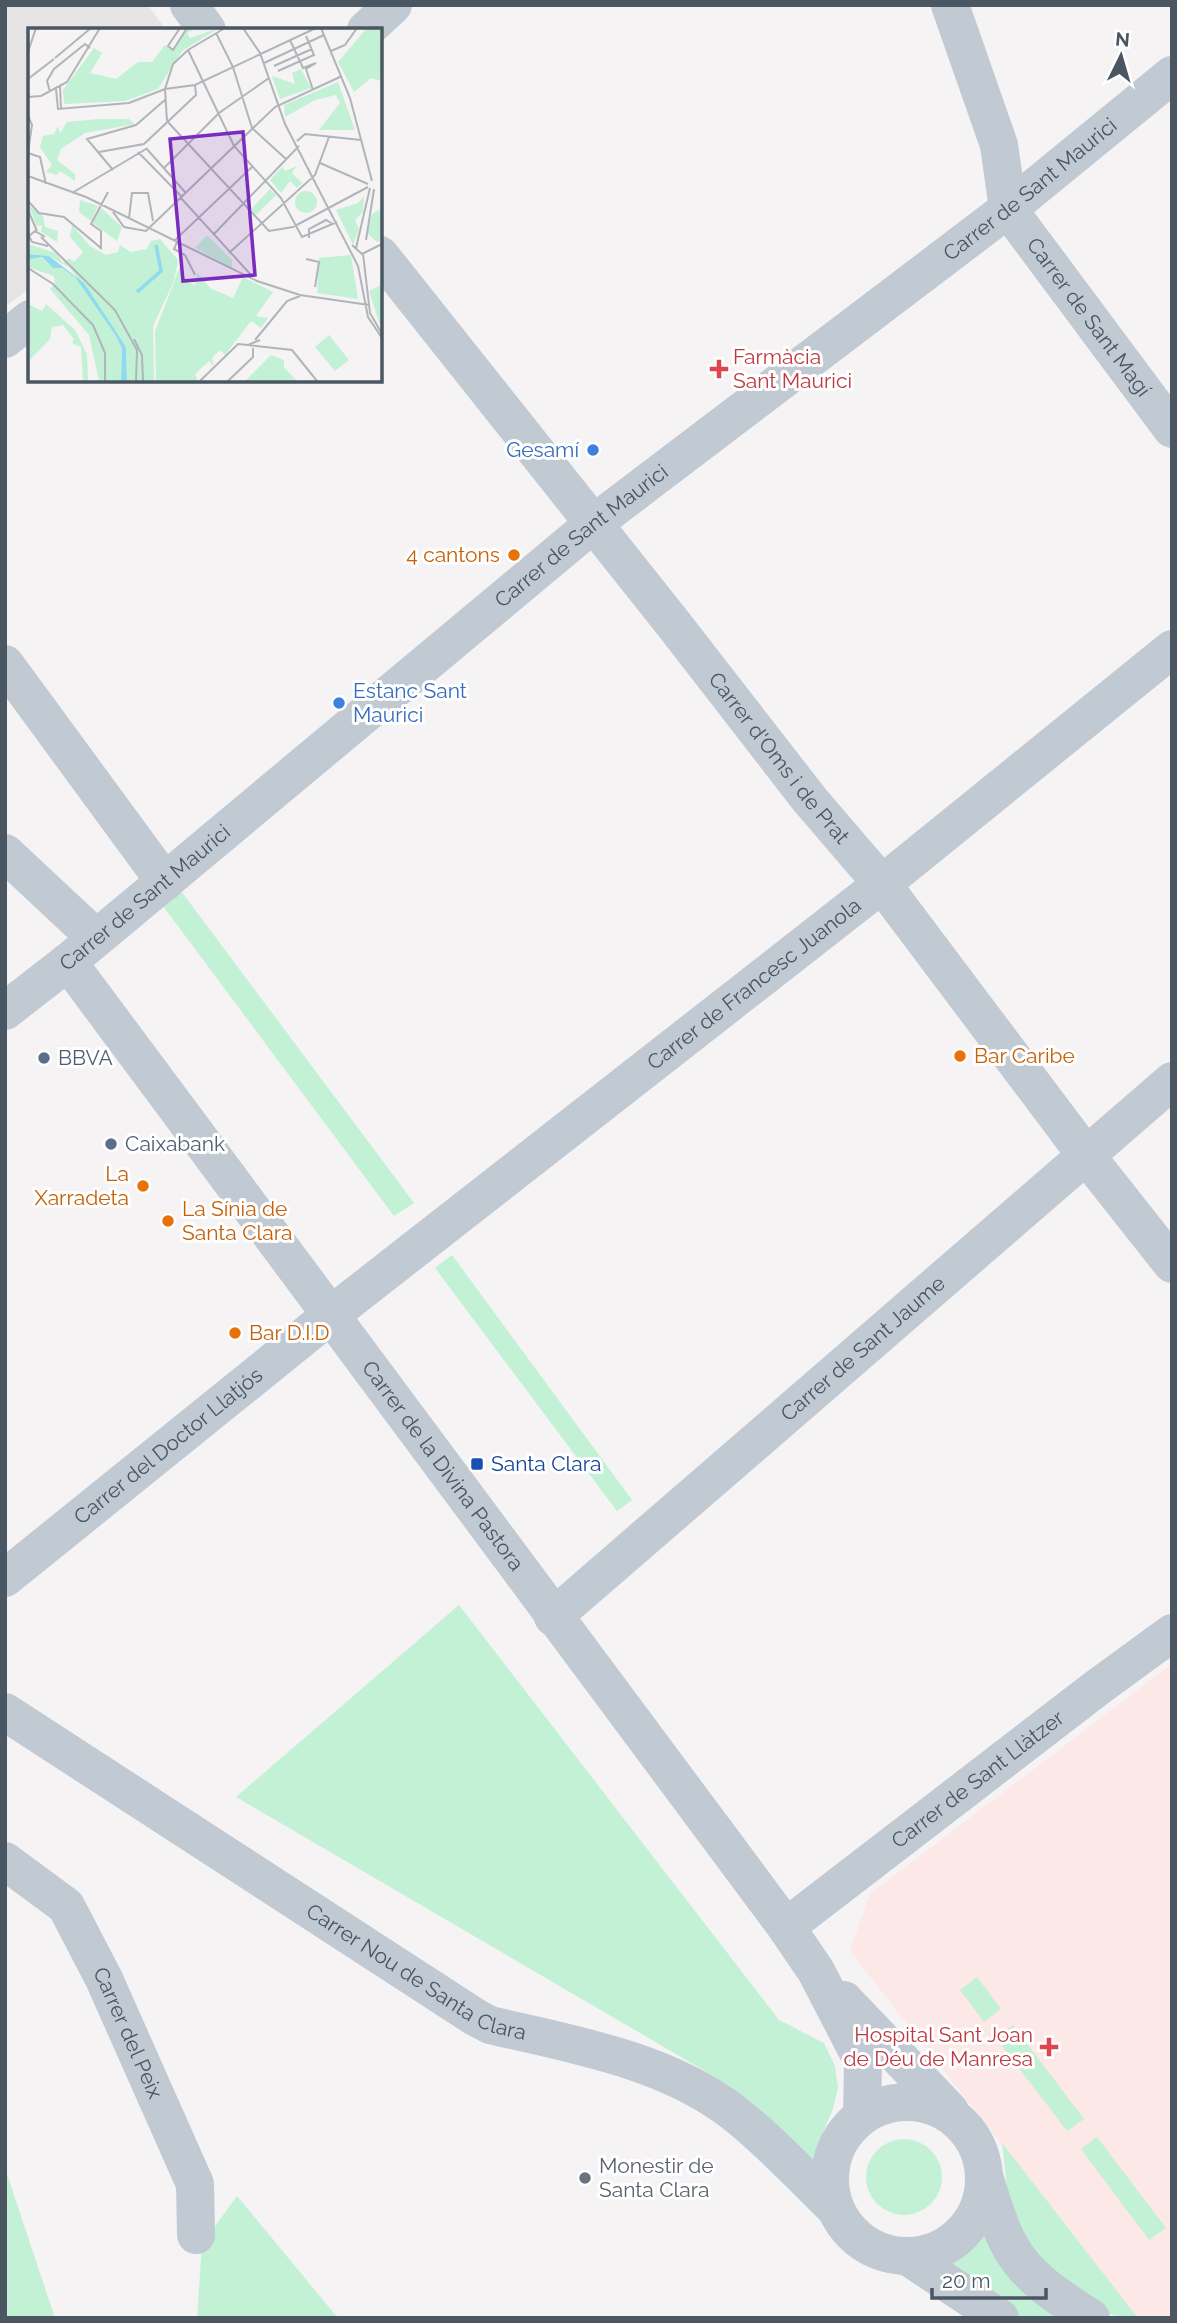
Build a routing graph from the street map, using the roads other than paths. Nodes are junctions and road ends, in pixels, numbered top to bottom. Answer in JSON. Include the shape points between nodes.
{"nodes":[{"id":1,"x":189,"y":5,"type":"edge"},
{"id":2,"x":393,"y":5,"type":"edge"},
{"id":3,"x":950,"y":5,"type":"edge"},
{"id":4,"x":205,"y":28,"type":"edge"},
{"id":5,"x":368,"y":28,"type":"edge"},
{"id":6,"x":1172,"y":75,"type":"edge"},
{"id":7,"x":1008,"y":209,"type":"junction"},
{"id":8,"x":382,"y":259,"type":"edge"},
{"id":9,"x":28,"y":321,"type":"edge"},
{"id":10,"x":5,"y":339,"type":"edge"},
{"id":11,"x":1172,"y":429,"type":"edge"},
{"id":12,"x":593,"y":524,"type":"junction"},
{"id":13,"x":1172,"y":649,"type":"edge"},
{"id":14,"x":5,"y":664,"type":"edge"},
{"id":15,"x":5,"y":853,"type":"edge"},
{"id":16,"x":165,"y":882,"type":"junction"},
{"id":17,"x":882,"y":884,"type":"junction"},
{"id":18,"x":82,"y":950,"type":"junction"},
{"id":19,"x":5,"y":1011,"type":"edge"},
{"id":20,"x":1172,"y":1081,"type":"edge"},
{"id":21,"x":1085,"y":1154,"type":"junction"},
{"id":22,"x":1172,"y":1264,"type":"edge"},
{"id":23,"x":332,"y":1314,"type":"junction"},
{"id":24,"x":5,"y":1578,"type":"edge"},
{"id":25,"x":553,"y":1617,"type":"junction"},
{"id":26,"x":1172,"y":1633,"type":"edge"},
{"id":27,"x":5,"y":1712,"type":"edge"},
{"id":28,"x":5,"y":1861,"type":"edge"},
{"id":29,"x":786,"y":1927,"type":"junction"},
{"id":30,"x":816,"y":1971,"type":"junction"},
{"id":31,"x":862,"y":2115,"type":"junction"},
{"id":32,"x":959,"y":2120,"type":"junction"},
{"id":33,"x":985,"y":2179,"type":"junction"},
{"id":34,"x":835,"y":2208,"type":"junction"},
{"id":35,"x":196,"y":2235,"type":"dead end"},
{"id":36,"x":906,"y":2256,"type":"junction"},
{"id":37,"x":1000,"y":2318,"type":"edge"},
{"id":38,"x":1091,"y":2318,"type":"edge"}],
"edges":[{"from":1,"to":4,"type":"street"},
{"from":2,"to":5,"type":"street"},
{"from":3,"to":7,"type":"street","name":"Carrer de Sant Magí","via":[[999,145]]},
{"from":6,"to":7,"type":"street","name":"Carrer de Sant Maurici"},
{"from":7,"to":11,"type":"street","name":"Carrer de Sant Magí"},
{"from":7,"to":12,"type":"street","name":"Carrer de Sant Maurici"},
{"from":8,"to":12,"type":"street","name":"Carrer d'Oms i de Prat"},
{"from":9,"to":10,"type":"street"},
{"from":12,"to":16,"type":"street","name":"Carrer de Sant Maurici"},
{"from":12,"to":17,"type":"street","name":"Carrer d'Oms i de Prat","via":[[810,800]]},
{"from":13,"to":17,"type":"street","name":"Carrer de Francesc Juanola"},
{"from":14,"to":16,"type":"street"},
{"from":15,"to":18,"type":"street","name":"Carrer de la Divina Pastora"},
{"from":16,"to":18,"type":"street","name":"Carrer de Sant Maurici"},
{"from":17,"to":21,"type":"street","name":"Carrer d'Oms i de Prat"},
{"from":17,"to":23,"type":"street","name":"Carrer de Francesc Juanola"},
{"from":18,"to":19,"type":"street","name":"Carrer de Sant Maurici"},
{"from":18,"to":23,"type":"street","name":"Carrer de la Divina Pastora"},
{"from":20,"to":21,"type":"street","name":"Carrer de Sant Jaume"},
{"from":21,"to":22,"type":"street","name":"Carrer d'Oms i de Prat"},
{"from":21,"to":25,"type":"street","name":"Carrer de Sant Jaume"},
{"from":23,"to":24,"type":"street","name":"Carrer del Doctor Llatjós"},
{"from":23,"to":25,"type":"street","name":"Carrer de la Divina Pastora"},
{"from":25,"to":29,"type":"street","name":"Carrer de la Divina Pastora"},
{"from":26,"to":29,"type":"street","name":"Carrer de Sant Llàtzer"},
{"from":27,"to":34,"type":"street","name":"Carrer Nou de Santa Clara","via":[[475,2018],[610,2054],[706,2095],[733,2112]]},
{"from":28,"to":35,"type":"street","name":"Carrer del Peix","via":[[66,1906],[104,1979],[195,2184]]},
{"from":29,"to":30,"type":"street","name":"Carrer de la Divina Pastora"},
{"from":30,"to":31,"type":"street","name":"Carrer de la Divina Pastora","via":[[863,2062]]},
{"from":30,"to":32,"type":"street","name":"Carrer de la Divina Pastora"},
{"from":31,"to":32,"type":"street","via":[[894,2102],[911,2101],[936,2107]]},
{"from":31,"to":34,"type":"street","via":[[839,2141],[832,2157],[829,2183]]},
{"from":32,"to":33,"type":"street","via":[[978,2147]]},
{"from":33,"to":36,"type":"street","via":[[974,2218],[956,2239],[933,2252]]},
{"from":33,"to":38,"type":"street","via":[[1019,2260],[1055,2295]]},
{"from":34,"to":36,"type":"street","via":[[846,2228],[863,2243]]},
{"from":36,"to":37,"type":"street"}]}
